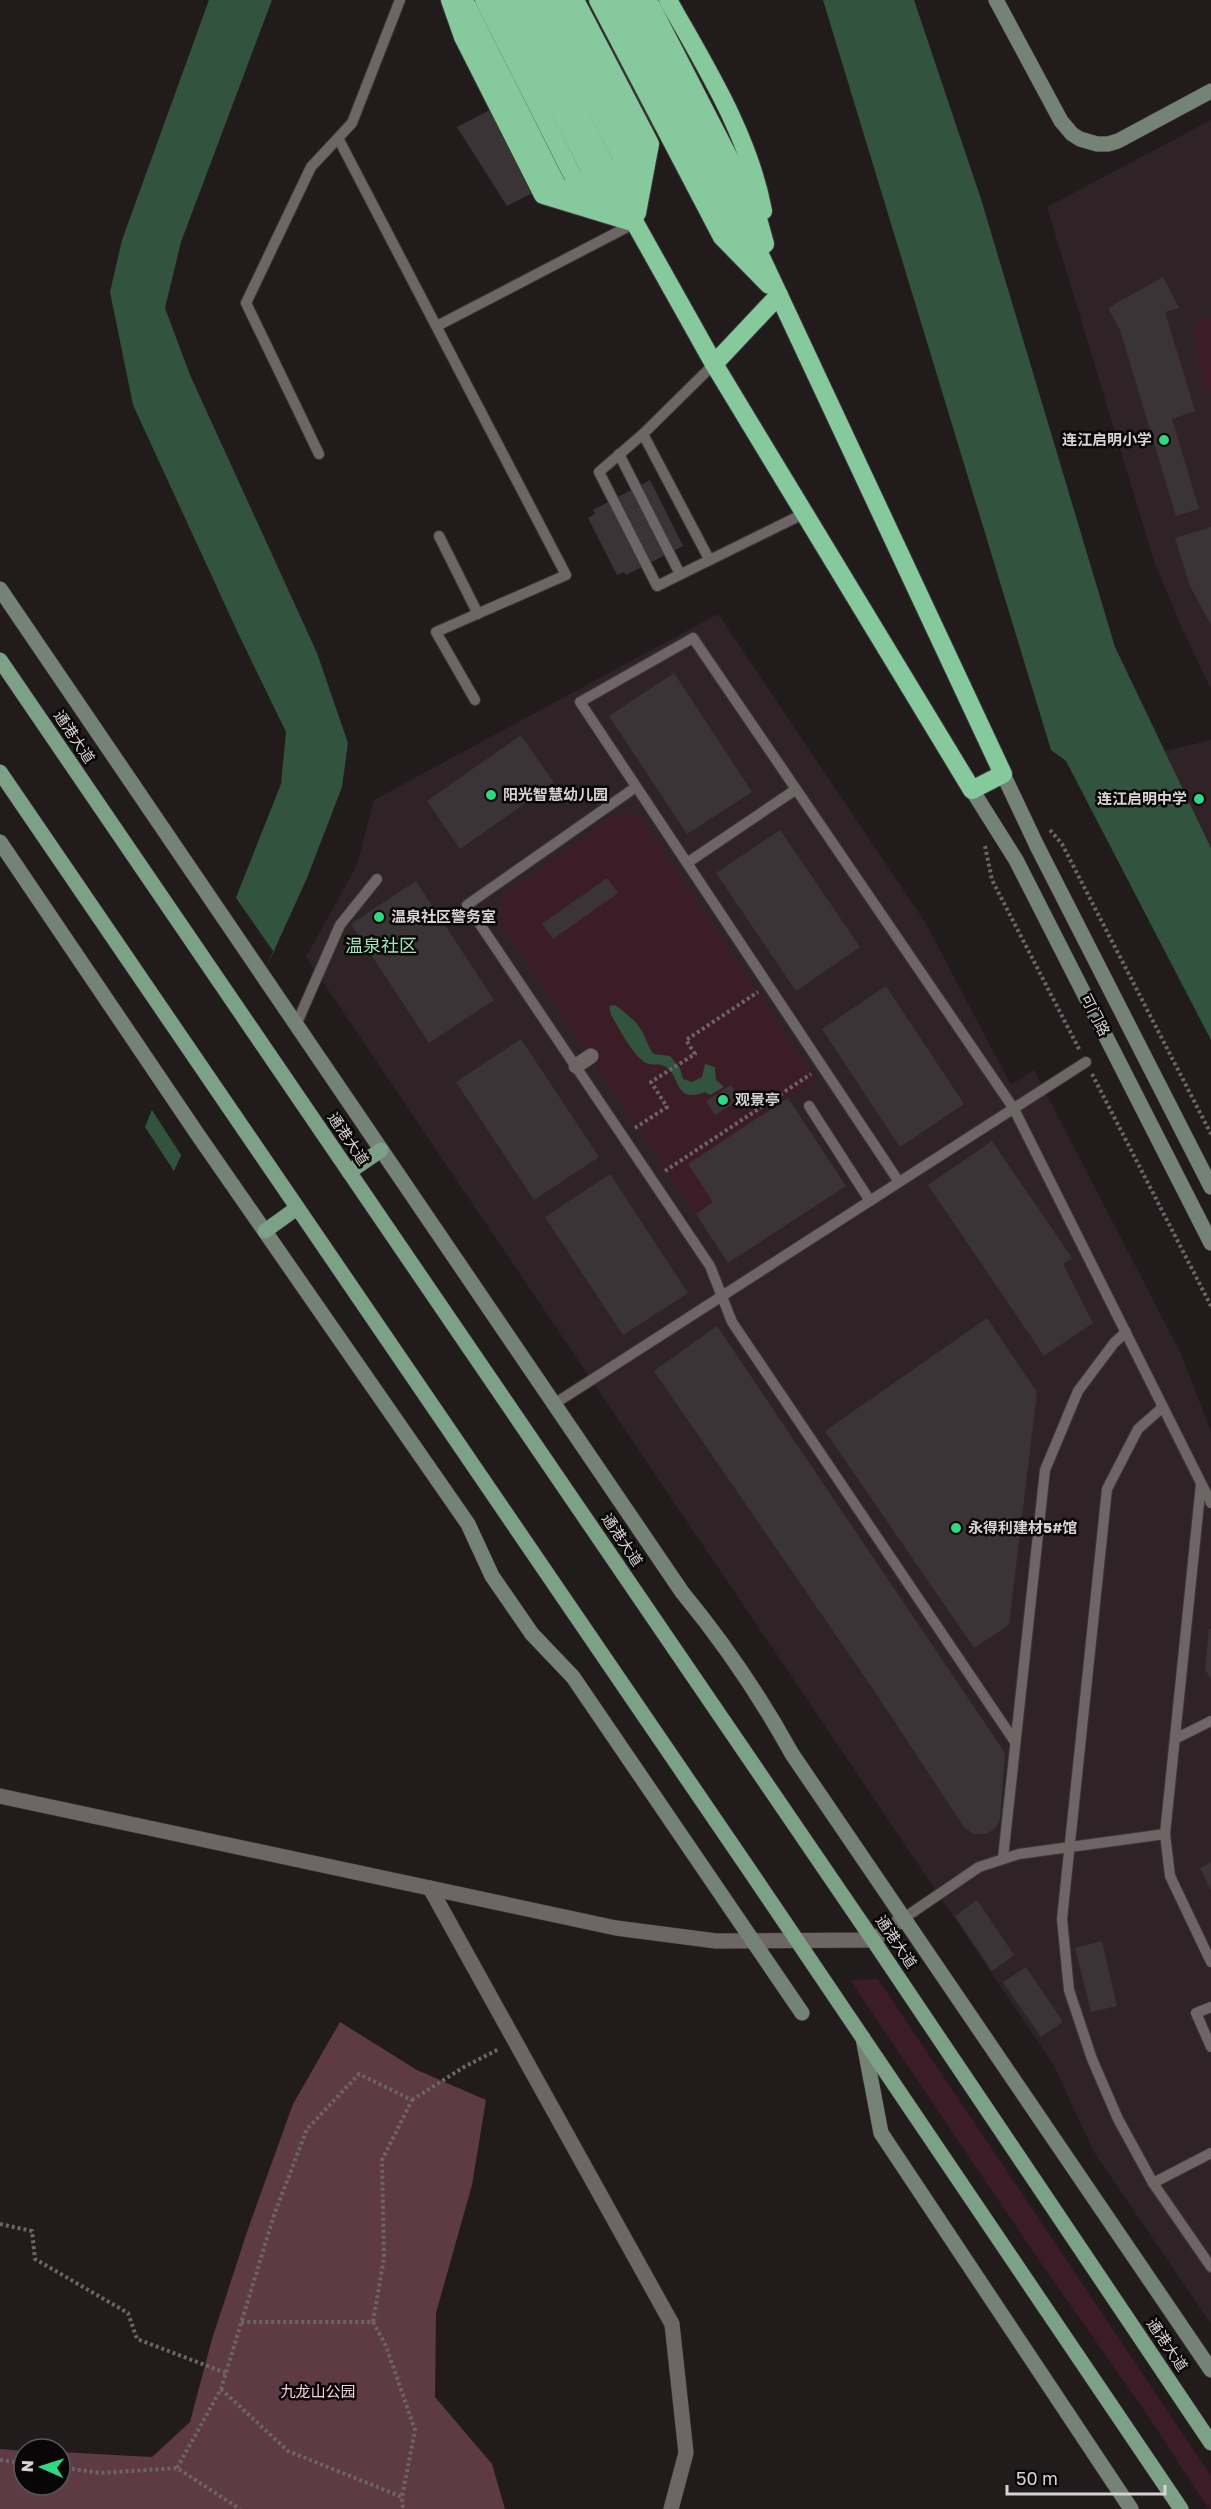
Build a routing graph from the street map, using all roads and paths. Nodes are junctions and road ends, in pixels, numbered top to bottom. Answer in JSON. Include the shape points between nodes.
{"nodes":[{"id":1,"x":400,"y":0,"type":"edge"},
{"id":2,"x":450,"y":0,"type":"edge"},
{"id":3,"x":464,"y":0,"type":"edge"},
{"id":4,"x":484,"y":0,"type":"edge"},
{"id":5,"x":503,"y":0,"type":"edge"},
{"id":6,"x":522,"y":0,"type":"edge"},
{"id":7,"x":541,"y":0,"type":"edge"},
{"id":8,"x":558,"y":0,"type":"edge"},
{"id":9,"x":575,"y":0,"type":"edge"},
{"id":10,"x":598,"y":0,"type":"edge"},
{"id":11,"x":615,"y":0,"type":"edge"},
{"id":12,"x":630,"y":0,"type":"edge"},
{"id":13,"x":648,"y":0,"type":"edge"},
{"id":14,"x":668,"y":0,"type":"edge"},
{"id":15,"x":996,"y":0,"type":"edge"},
{"id":16,"x":1211,"y":91,"type":"edge"},
{"id":17,"x":338,"y":138,"type":"junction"},
{"id":18,"x":635,"y":224,"type":"junction"},
{"id":19,"x":779,"y":295,"type":"junction"},
{"id":20,"x":437,"y":326,"type":"junction"},
{"id":21,"x":714,"y":364,"type":"junction"},
{"id":22,"x":643,"y":434,"type":"junction"},
{"id":23,"x":319,"y":454,"type":"dead end"},
{"id":24,"x":620,"y":454,"type":"junction"},
{"id":25,"x":805,"y":513,"type":"junction"},
{"id":26,"x":439,"y":536,"type":"dead end"},
{"id":27,"x":709,"y":559,"type":"junction"},
{"id":28,"x":680,"y":574,"type":"junction"},
{"id":29,"x":0,"y":590,"type":"edge"},
{"id":30,"x":478,"y":614,"type":"junction"},
{"id":31,"x":0,"y":660,"type":"edge"},
{"id":32,"x":475,"y":700,"type":"dead end"},
{"id":33,"x":0,"y":772,"type":"edge"},
{"id":34,"x":1003,"y":774,"type":"junction"},
{"id":35,"x":636,"y":787,"type":"junction"},
{"id":36,"x":795,"y":790,"type":"junction"},
{"id":37,"x":972,"y":790,"type":"junction"},
{"id":38,"x":1048,"y":826,"type":"dead end"},
{"id":39,"x":0,"y":842,"type":"edge"},
{"id":40,"x":687,"y":863,"type":"junction"},
{"id":41,"x":377,"y":879,"type":"dead end"},
{"id":42,"x":768,"y":985,"type":"junction"},
{"id":43,"x":296,"y":1025,"type":"junction"},
{"id":44,"x":591,"y":1056,"type":"dead end"},
{"id":45,"x":1086,"y":1062,"type":"dead end"},
{"id":46,"x":576,"y":1066,"type":"junction"},
{"id":47,"x":822,"y":1067,"type":"junction"},
{"id":48,"x":809,"y":1106,"type":"dead end"},
{"id":49,"x":1014,"y":1109,"type":"junction"},
{"id":50,"x":1211,"y":1134,"type":"edge"},
{"id":51,"x":623,"y":1137,"type":"junction"},
{"id":52,"x":381,"y":1150,"type":"junction"},
{"id":53,"x":349,"y":1172,"type":"junction"},
{"id":54,"x":651,"y":1179,"type":"junction"},
{"id":55,"x":899,"y":1182,"type":"junction"},
{"id":56,"x":1211,"y":1186,"type":"edge"},
{"id":57,"x":870,"y":1201,"type":"junction"},
{"id":58,"x":297,"y":1208,"type":"junction"},
{"id":59,"x":265,"y":1231,"type":"junction"},
{"id":60,"x":1211,"y":1243,"type":"edge"},
{"id":61,"x":721,"y":1296,"type":"junction"},
{"id":62,"x":1126,"y":1332,"type":"junction"},
{"id":63,"x":554,"y":1404,"type":"junction"},
{"id":64,"x":1163,"y":1407,"type":"junction"},
{"id":65,"x":1201,"y":1483,"type":"junction"},
{"id":66,"x":1211,"y":1503,"type":"edge"},
{"id":67,"x":1211,"y":1721,"type":"edge"},
{"id":68,"x":1175,"y":1739,"type":"junction"},
{"id":69,"x":1015,"y":1742,"type":"junction"},
{"id":70,"x":0,"y":1796,"type":"edge"},
{"id":71,"x":1166,"y":1834,"type":"junction"},
{"id":72,"x":1069,"y":1847,"type":"junction"},
{"id":73,"x":1003,"y":1858,"type":"junction"},
{"id":74,"x":430,"y":1888,"type":"junction"},
{"id":75,"x":904,"y":1918,"type":"junction"},
{"id":76,"x":754,"y":1940,"type":"junction"},
{"id":77,"x":796,"y":1940,"type":"junction"},
{"id":78,"x":873,"y":1940,"type":"junction"},
{"id":79,"x":1211,"y":1962,"type":"edge"},
{"id":80,"x":1211,"y":2007,"type":"edge"},
{"id":81,"x":802,"y":2013,"type":"dead end"},
{"id":82,"x":863,"y":2038,"type":"junction"},
{"id":83,"x":515,"y":2041,"type":"junction"},
{"id":84,"x":1211,"y":2048,"type":"edge"},
{"id":85,"x":412,"y":2100,"type":"junction"},
{"id":86,"x":1211,"y":2153,"type":"edge"},
{"id":87,"x":1153,"y":2183,"type":"junction"},
{"id":88,"x":0,"y":2224,"type":"edge"},
{"id":89,"x":1211,"y":2267,"type":"edge"},
{"id":90,"x":241,"y":2322,"type":"junction"},
{"id":91,"x":373,"y":2322,"type":"junction"},
{"id":92,"x":1211,"y":2370,"type":"edge"},
{"id":93,"x":226,"y":2373,"type":"junction"},
{"id":94,"x":221,"y":2390,"type":"junction"},
{"id":95,"x":1211,"y":2443,"type":"edge"},
{"id":96,"x":177,"y":2468,"type":"junction"},
{"id":97,"x":72,"y":2470,"type":"edge"},
{"id":98,"x":402,"y":2497,"type":"junction"},
{"id":99,"x":240,"y":2509,"type":"edge"},
{"id":100,"x":403,"y":2509,"type":"edge"},
{"id":101,"x":671,"y":2509,"type":"edge"},
{"id":102,"x":1131,"y":2509,"type":"edge"},
{"id":103,"x":1181,"y":2509,"type":"edge"}],
"edges":[{"from":1,"to":17,"type":"lane","via":[[352,123]]},
{"from":2,"to":18,"type":"highway","via":[[463,37],[543,195]]},
{"from":3,"to":18,"type":"highway","via":[[558,187]]},
{"from":4,"to":18,"type":"highway","via":[[574,178]]},
{"from":5,"to":18,"type":"highway","via":[[590,170]]},
{"from":6,"to":18,"type":"highway"},
{"from":7,"to":18,"type":"highway","via":[[622,158]]},
{"from":8,"to":18,"type":"highway","via":[[635,151]]},
{"from":9,"to":18,"type":"highway","via":[[650,144]]},
{"from":10,"to":19,"type":"highway","via":[[722,237]]},
{"from":11,"to":19,"type":"highway","via":[[732,229]]},
{"from":12,"to":19,"type":"highway"},
{"from":13,"to":19,"type":"highway","via":[[754,208]]},
{"from":14,"to":19,"type":"highway","via":[[741,137],[754,174]]},
{"from":15,"to":16,"type":"street","via":[[1061,121],[1080,139],[1097,144],[1118,141]]},
{"from":17,"to":20,"type":"lane"},
{"from":17,"to":23,"type":"lane","via":[[311,167],[246,303]]},
{"from":18,"to":20,"type":"lane"},
{"from":18,"to":21,"type":"highway"},
{"from":19,"to":21,"type":"highway"},
{"from":19,"to":34,"type":"highway"},
{"from":20,"to":30,"type":"lane","via":[[566,575]]},
{"from":21,"to":22,"type":"lane"},
{"from":21,"to":25,"type":"highway"},
{"from":22,"to":24,"type":"lane"},
{"from":22,"to":27,"type":"lane"},
{"from":24,"to":28,"type":"lane"},
{"from":24,"to":28,"type":"lane","via":[[599,472],[657,586]]},
{"from":25,"to":27,"type":"lane"},
{"from":25,"to":37,"type":"highway"},
{"from":26,"to":30,"type":"lane"},
{"from":27,"to":28,"type":"lane"},
{"from":29,"to":43,"type":"street"},
{"from":30,"to":32,"type":"lane","via":[[436,632]]},
{"from":31,"to":53,"type":"main road","name":"通港大道"},
{"from":33,"to":58,"type":"main road"},
{"from":34,"to":37,"type":"highway"},
{"from":34,"to":56,"type":"street","name":"可门路"},
{"from":35,"to":36,"type":"lane","via":[[580,702],[693,638]]},
{"from":35,"to":40,"type":"lane"},
{"from":35,"to":46,"type":"lane","via":[[467,904]]},
{"from":36,"to":40,"type":"lane"},
{"from":36,"to":49,"type":"lane"},
{"from":37,"to":60,"type":"street","name":"可门路","via":[[1016,860]]},
{"from":38,"to":50,"type":"path","via":[[1062,844]]},
{"from":39,"to":59,"type":"street"},
{"from":40,"to":42,"type":"lane"},
{"from":41,"to":43,"type":"lane","via":[[340,926]]},
{"from":42,"to":47,"type":"lane"},
{"from":42,"to":51,"type":"path","via":[[686,1040],[695,1054],[651,1082],[667,1107]]},
{"from":43,"to":52,"type":"street"},
{"from":44,"to":46,"type":"street"},
{"from":45,"to":49,"type":"lane"},
{"from":46,"to":51,"type":"lane"},
{"from":47,"to":54,"type":"path"},
{"from":47,"to":55,"type":"lane"},
{"from":48,"to":57,"type":"lane"},
{"from":49,"to":55,"type":"lane"},
{"from":49,"to":62,"type":"lane"},
{"from":51,"to":54,"type":"lane"},
{"from":52,"to":53,"type":"main road"},
{"from":52,"to":63,"type":"street"},
{"from":53,"to":78,"type":"main road","name":"通港大道"},
{"from":54,"to":61,"type":"lane","via":[[710,1266]]},
{"from":55,"to":57,"type":"lane"},
{"from":57,"to":61,"type":"lane"},
{"from":58,"to":59,"type":"main road"},
{"from":58,"to":77,"type":"main road"},
{"from":59,"to":76,"type":"street","via":[[468,1524],[492,1576],[532,1634],[573,1677]]},
{"from":61,"to":63,"type":"lane"},
{"from":61,"to":69,"type":"lane","via":[[732,1322]]},
{"from":62,"to":64,"type":"lane"},
{"from":62,"to":69,"type":"lane","via":[[1078,1391],[1045,1470]]},
{"from":63,"to":75,"type":"street","via":[[682,1592],[717,1634],[792,1754]]},
{"from":64,"to":65,"type":"lane"},
{"from":64,"to":72,"type":"lane","via":[[1138,1429],[1107,1490]]},
{"from":65,"to":66,"type":"lane"},
{"from":65,"to":68,"type":"lane"},
{"from":67,"to":68,"type":"lane"},
{"from":68,"to":71,"type":"lane"},
{"from":69,"to":73,"type":"lane"},
{"from":70,"to":74,"type":"street"},
{"from":71,"to":72,"type":"lane"},
{"from":71,"to":79,"type":"lane","via":[[1170,1876]]},
{"from":72,"to":73,"type":"lane"},
{"from":72,"to":87,"type":"lane","via":[[1062,1919],[1069,1990],[1092,2059],[1118,2119]]},
{"from":73,"to":75,"type":"lane","via":[[978,1867]]},
{"from":74,"to":76,"type":"street","via":[[616,1928],[716,1941]]},
{"from":74,"to":83,"type":"street"},
{"from":75,"to":78,"type":"street"},
{"from":75,"to":92,"type":"street"},
{"from":76,"to":77,"type":"street"},
{"from":76,"to":81,"type":"street"},
{"from":77,"to":78,"type":"street"},
{"from":77,"to":82,"type":"main road"},
{"from":78,"to":95,"type":"main road","name":"通港大道"},
{"from":80,"to":84,"type":"lane","via":[[1196,2013]]},
{"from":82,"to":102,"type":"street","via":[[881,2133]]},
{"from":82,"to":103,"type":"main road"},
{"from":83,"to":85,"type":"path"},
{"from":83,"to":101,"type":"street","via":[[672,2324],[686,2453]]},
{"from":85,"to":90,"type":"path","via":[[359,2074],[307,2129],[274,2216]]},
{"from":85,"to":91,"type":"path","via":[[382,2160],[384,2258]]},
{"from":86,"to":87,"type":"lane"},
{"from":87,"to":89,"type":"lane"},
{"from":88,"to":93,"type":"path","via":[[32,2231],[35,2259],[128,2313],[137,2339]]},
{"from":90,"to":91,"type":"path"},
{"from":90,"to":93,"type":"path"},
{"from":91,"to":98,"type":"path","via":[[386,2346],[415,2430]]},
{"from":93,"to":94,"type":"path"},
{"from":94,"to":96,"type":"path"},
{"from":94,"to":98,"type":"path","via":[[288,2451]]},
{"from":96,"to":97,"type":"path","via":[[100,2473]]},
{"from":96,"to":99,"type":"path"},
{"from":98,"to":100,"type":"path"}]}
